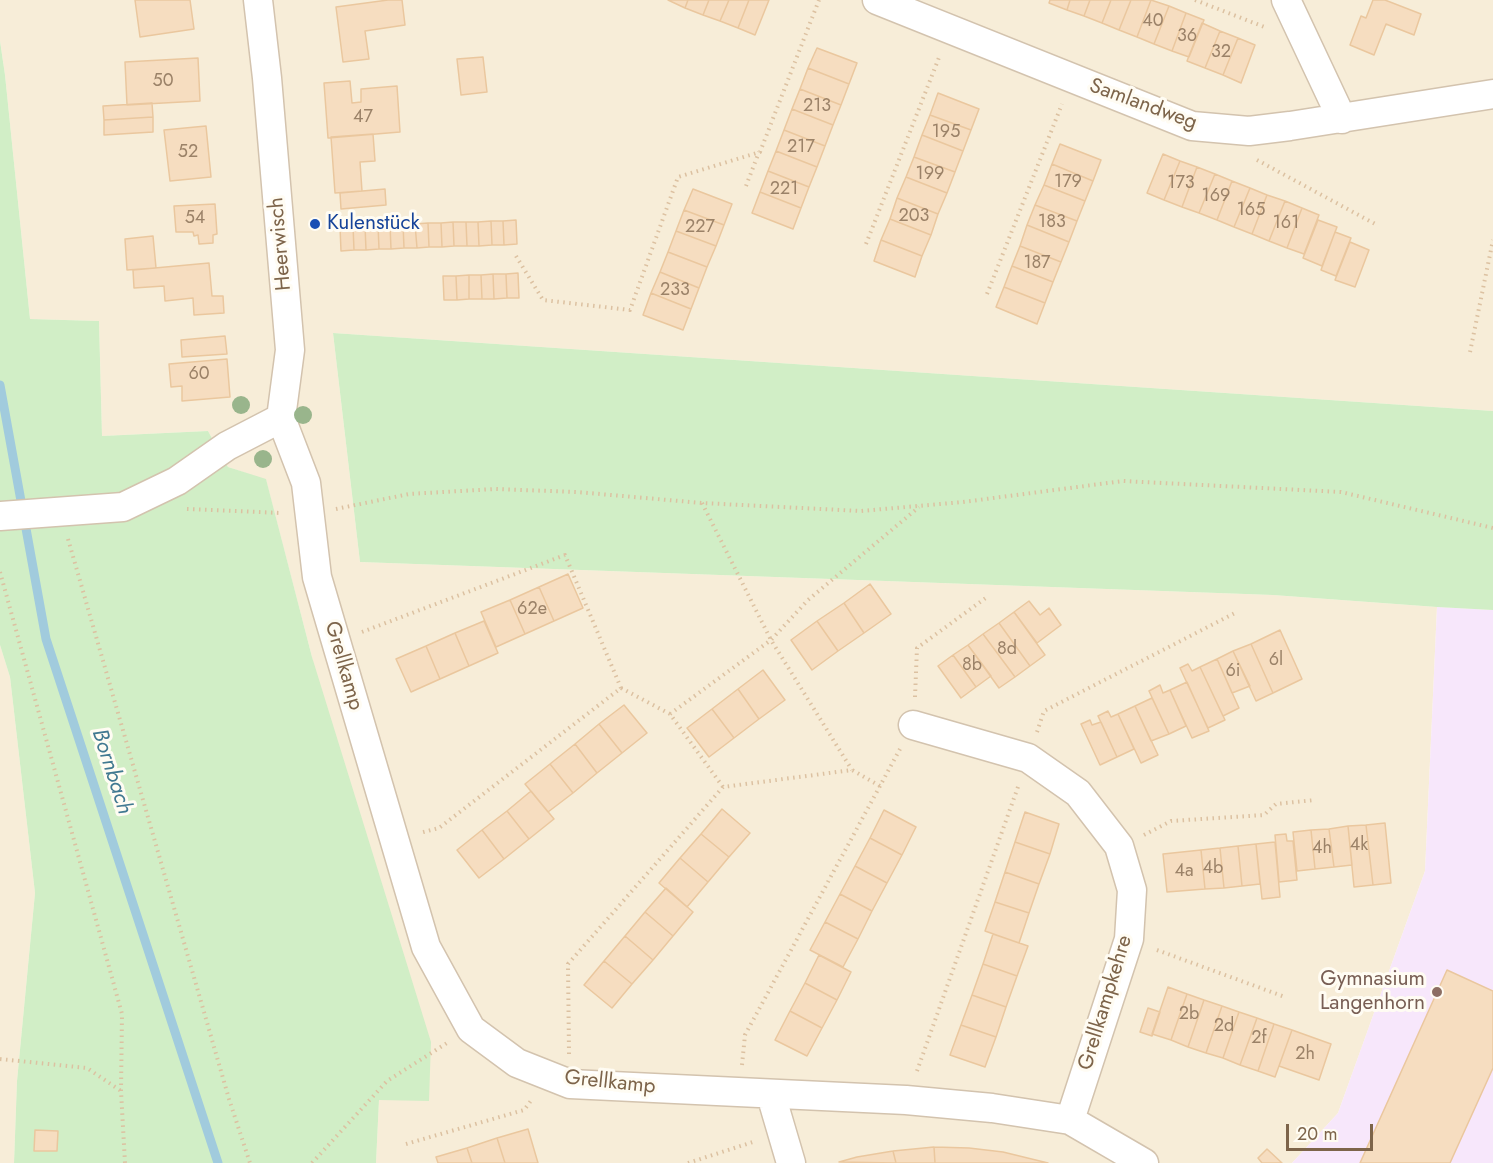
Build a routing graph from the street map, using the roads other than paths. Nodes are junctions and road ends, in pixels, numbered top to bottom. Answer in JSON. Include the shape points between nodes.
{"nodes":[{"id":1,"x":258,"y":0,"type":"edge"},
{"id":2,"x":877,"y":0,"type":"edge"},
{"id":3,"x":1291,"y":12,"type":"edge"},
{"id":4,"x":1493,"y":94,"type":"edge"},
{"id":5,"x":1342,"y":118,"type":"junction"},
{"id":6,"x":281,"y":418,"type":"junction"},
{"id":7,"x":306,"y":483,"type":"joint"},
{"id":8,"x":0,"y":516,"type":"edge"},
{"id":9,"x":913,"y":725,"type":"road end"},
{"id":10,"x":771,"y":1095,"type":"junction"},
{"id":11,"x":1070,"y":1119,"type":"junction"},
{"id":12,"x":792,"y":1163,"type":"edge"},
{"id":13,"x":1144,"y":1163,"type":"edge"}],
"edges":[{"from":1,"to":6,"type":"street","name":"Heerwisch","via":[[290,350]]},
{"from":2,"to":5,"type":"street","name":"Samlandweg","via":[[1192,126],[1249,130]]},
{"from":3,"to":5,"type":"street"},
{"from":4,"to":5,"type":"street","name":"Samlandweg"},
{"from":6,"to":7,"type":"street","name":"Heerwisch"},
{"from":6,"to":8,"type":"street","via":[[227,446],[177,481],[123,507]]},
{"from":7,"to":10,"type":"street","name":"Grellkamp","via":[[317,577],[426,947],[471,1029],[517,1064],[560,1080]]},
{"from":9,"to":11,"type":"street","name":"Grellkampkehre","via":[[1028,758],[1078,793],[1119,846],[1132,890],[1129,939]]},
{"from":10,"to":11,"type":"street","name":"Grellkamp","via":[[906,1100]]},
{"from":10,"to":12,"type":"street"},
{"from":11,"to":13,"type":"street","name":"Grellkamp"}]}
